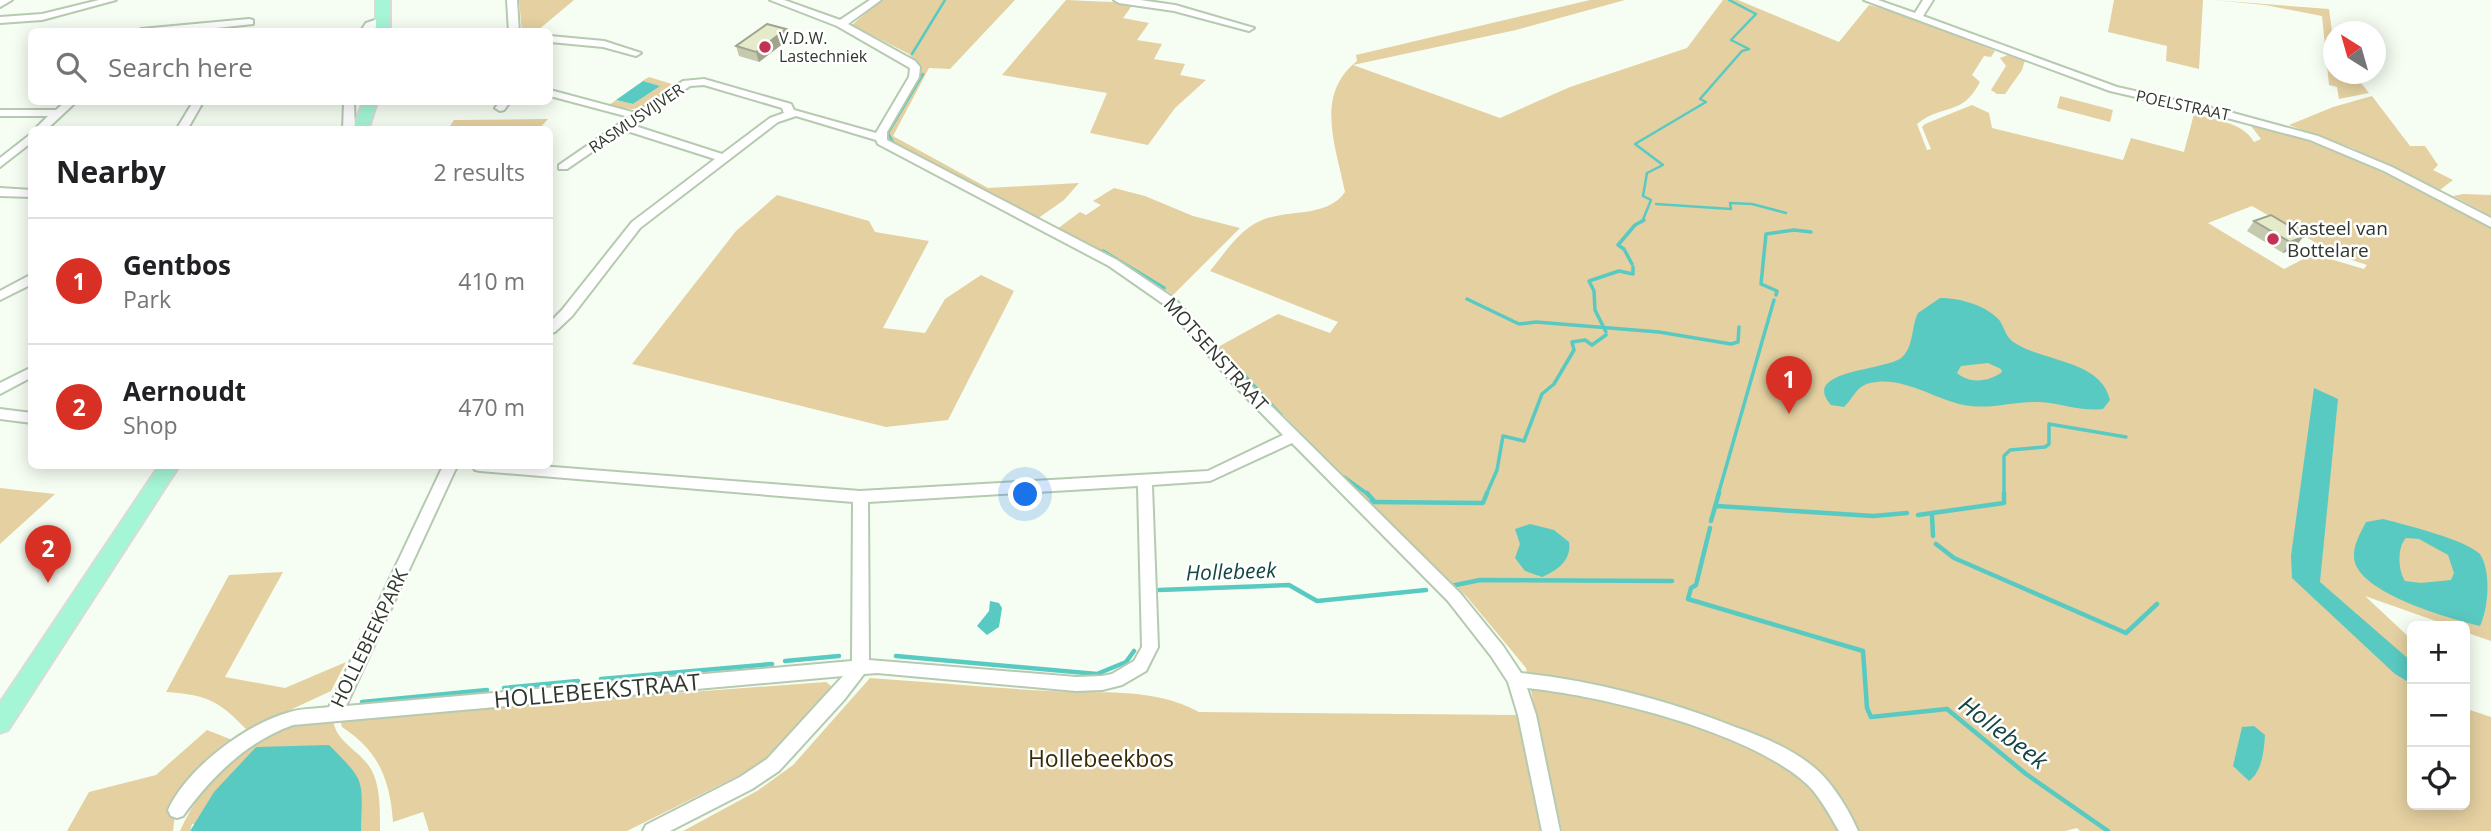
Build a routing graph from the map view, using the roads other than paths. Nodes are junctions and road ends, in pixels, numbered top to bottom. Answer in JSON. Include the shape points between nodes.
{"nodes":[{"id":1,"x":7,"y":0,"type":"edge"},
{"id":2,"x":111,"y":0,"type":"edge"},
{"id":3,"x":383,"y":0,"type":"edge"},
{"id":4,"x":512,"y":0,"type":"edge"},
{"id":5,"x":775,"y":0,"type":"edge"},
{"id":6,"x":876,"y":0,"type":"edge"},
{"id":7,"x":1119,"y":0,"type":"edge"},
{"id":8,"x":1869,"y":0,"type":"edge"},
{"id":9,"x":1928,"y":0,"type":"edge"},
{"id":10,"x":0,"y":4,"type":"edge"},
{"id":11,"x":256,"y":10,"type":"dead end"},
{"id":12,"x":1917,"y":17,"type":"junction"},
{"id":13,"x":0,"y":20,"type":"edge"},
{"id":14,"x":841,"y":24,"type":"junction"},
{"id":15,"x":383,"y":26,"type":"edge"},
{"id":16,"x":194,"y":28,"type":"edge"},
{"id":17,"x":514,"y":28,"type":"edge"},
{"id":18,"x":1249,"y":28,"type":"dead end"},
{"id":19,"x":553,"y":39,"type":"edge"},
{"id":20,"x":636,"y":53,"type":"dead end"},
{"id":21,"x":553,"y":94,"type":"edge"},
{"id":22,"x":67,"y":105,"type":"edge"},
{"id":23,"x":196,"y":105,"type":"edge"},
{"id":24,"x":349,"y":105,"type":"edge"},
{"id":25,"x":369,"y":105,"type":"edge"},
{"id":26,"x":0,"y":113,"type":"edge"},
{"id":27,"x":58,"y":113,"type":"junction"},
{"id":28,"x":789,"y":113,"type":"junction"},
{"id":29,"x":636,"y":116,"type":"junction"},
{"id":30,"x":43,"y":126,"type":"edge"},
{"id":31,"x":183,"y":126,"type":"edge"},
{"id":32,"x":349,"y":126,"type":"edge"},
{"id":33,"x":361,"y":126,"type":"edge"},
{"id":34,"x":622,"y":126,"type":"junction"},
{"id":35,"x":880,"y":138,"type":"junction"},
{"id":36,"x":28,"y":140,"type":"edge"},
{"id":37,"x":723,"y":158,"type":"junction"},
{"id":38,"x":0,"y":164,"type":"edge"},
{"id":39,"x":563,"y":167,"type":"dead end"},
{"id":40,"x":0,"y":192,"type":"edge"},
{"id":41,"x":28,"y":194,"type":"edge"},
{"id":42,"x":2491,"y":223,"type":"edge"},
{"id":43,"x":28,"y":280,"type":"edge"},
{"id":44,"x":0,"y":296,"type":"edge"},
{"id":45,"x":553,"y":326,"type":"edge"},
{"id":46,"x":28,"y":373,"type":"edge"},
{"id":47,"x":0,"y":389,"type":"edge"},
{"id":48,"x":0,"y":414,"type":"edge"},
{"id":49,"x":28,"y":418,"type":"edge"},
{"id":50,"x":1292,"y":437,"type":"junction"},
{"id":51,"x":167,"y":469,"type":"edge"},
{"id":52,"x":449,"y":469,"type":"edge"},
{"id":53,"x":518,"y":469,"type":"edge"},
{"id":54,"x":1145,"y":481,"type":"junction"},
{"id":55,"x":860,"y":496,"type":"junction"},
{"id":56,"x":859,"y":668,"type":"junction"},
{"id":57,"x":1516,"y":680,"type":"junction"},
{"id":58,"x":334,"y":715,"type":"junction"},
{"id":59,"x":0,"y":723,"type":"edge"},
{"id":60,"x":177,"y":810,"type":"dead end"},
{"id":61,"x":652,"y":831,"type":"edge"},
{"id":62,"x":1551,"y":831,"type":"edge"},
{"id":63,"x":1849,"y":831,"type":"edge"}],
"edges":[{"from":1,"to":10,"type":"street"},
{"from":2,"to":13,"type":"street","via":[[42,17]]},
{"from":3,"to":15,"type":"main road"},
{"from":4,"to":17,"type":"street"},
{"from":5,"to":14,"type":"street"},
{"from":6,"to":14,"type":"street"},
{"from":7,"to":18,"type":"street","via":[[1175,8]]},
{"from":8,"to":12,"type":"street","name":"POELSTRAAT"},
{"from":9,"to":12,"type":"street"},
{"from":11,"to":16,"type":"street","via":[[248,24]]},
{"from":12,"to":42,"type":"street","name":"POELSTRAAT","via":[[2114,89],[2314,138],[2388,169]]},
{"from":14,"to":35,"type":"street","via":[[895,51],[915,67],[914,77]]},
{"from":19,"to":20,"type":"street","via":[[604,44]]},
{"from":21,"to":29,"type":"street"},
{"from":22,"to":27,"type":"street"},
{"from":23,"to":31,"type":"street"},
{"from":24,"to":32,"type":"street"},
{"from":25,"to":33,"type":"main road"},
{"from":26,"to":27,"type":"street"},
{"from":27,"to":30,"type":"street"},
{"from":28,"to":29,"type":"street","name":"RASMUSVIJVER","via":[[788,106],[698,81],[677,87]]},
{"from":28,"to":35,"type":"street","name":"MOTSENSTRAAT"},
{"from":28,"to":37,"type":"street"},
{"from":29,"to":34,"type":"street","name":"RASMUSVIJVER"},
{"from":34,"to":37,"type":"street"},
{"from":34,"to":39,"type":"street","name":"RASMUSVIJVER"},
{"from":35,"to":50,"type":"street","name":"MOTSENSTRAAT","via":[[888,147],[1113,263],[1161,294]]},
{"from":36,"to":38,"type":"street"},
{"from":37,"to":45,"type":"street","via":[[636,225]]},
{"from":40,"to":41,"type":"street"},
{"from":43,"to":44,"type":"street"},
{"from":46,"to":47,"type":"street"},
{"from":48,"to":49,"type":"street"},
{"from":50,"to":54,"type":"street","via":[[1210,476]]},
{"from":50,"to":57,"type":"street","name":"MOTSENSTRAAT","via":[[1454,597]]},
{"from":51,"to":59,"type":"main road"},
{"from":52,"to":58,"type":"street","name":"HOLLEBEEKPARK"},
{"from":53,"to":55,"type":"street"},
{"from":54,"to":55,"type":"street"},
{"from":54,"to":56,"type":"street","name":"HOLLEBEEKSTRAAT","via":[[1150,647],[1140,666],[1128,674],[1102,683],[1076,684]]},
{"from":55,"to":56,"type":"street"},
{"from":56,"to":58,"type":"street","name":"HOLLEBEEKSTRAAT"},
{"from":56,"to":61,"type":"street","via":[[817,721],[773,765]]},
{"from":57,"to":62,"type":"street","name":"MOTSENSTRAAT"},
{"from":57,"to":63,"type":"street","via":[[1543,681],[1683,716],[1774,752],[1799,766],[1820,786]]},
{"from":58,"to":60,"type":"street","name":"HOLLEBEEKPARK","via":[[293,718],[252,735],[197,782]]}]}
